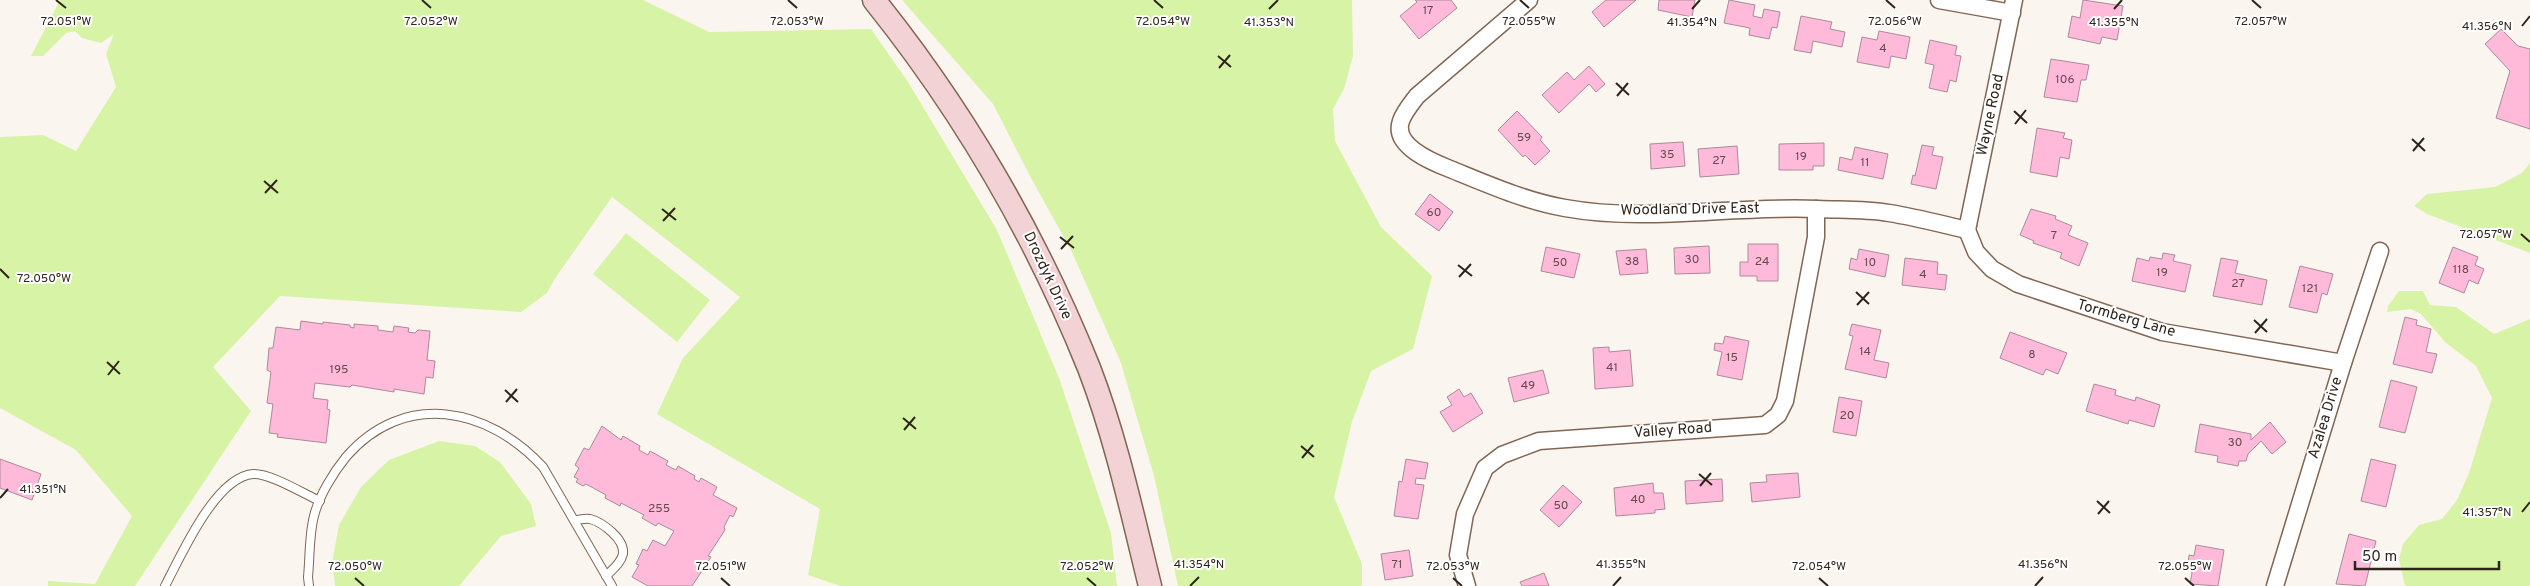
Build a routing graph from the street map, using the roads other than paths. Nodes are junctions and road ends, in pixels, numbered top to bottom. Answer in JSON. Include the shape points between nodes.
{"nodes":[{"id":1,"x":874,"y":0,"type":"edge"},
{"id":2,"x":1529,"y":0,"type":"edge"},
{"id":3,"x":1939,"y":0,"type":"edge"},
{"id":4,"x":2013,"y":6,"type":"edge"},
{"id":5,"x":1816,"y":209,"type":"junction"},
{"id":6,"x":1967,"y":230,"type":"junction"},
{"id":7,"x":2380,"y":251,"type":"dead end"},
{"id":8,"x":2342,"y":363,"type":"junction"},
{"id":9,"x":320,"y":501,"type":"junction"},
{"id":10,"x":574,"y":520,"type":"junction"},
{"id":11,"x":606,"y":576,"type":"junction"},
{"id":12,"x":165,"y":586,"type":"edge"},
{"id":13,"x":309,"y":586,"type":"edge"},
{"id":14,"x":612,"y":586,"type":"edge"},
{"id":15,"x":1150,"y":586,"type":"edge"},
{"id":16,"x":1468,"y":586,"type":"edge"},
{"id":17,"x":2275,"y":586,"type":"edge"}],
"edges":[{"from":1,"to":15,"type":"street","name":"Drozdyk Drive","via":[[960,115],[999,179],[1045,268],[1089,369],[1123,474]]},
{"from":2,"to":5,"type":"street","name":"Woodland Drive East","via":[[1417,96],[1400,123],[1400,134],[1406,144],[1439,165],[1565,208],[1670,213],[1750,208]]},
{"from":3,"to":4,"type":"street"},
{"from":4,"to":6,"type":"street","name":"Wayne Road"},
{"from":5,"to":6,"type":"street","name":"Woodland Drive East","via":[[1888,213]]},
{"from":5,"to":16,"type":"street","name":"Valley Road","via":[[1816,237],[1785,401],[1778,415],[1765,425],[1539,441],[1502,455],[1485,468],[1465,514],[1458,555]]},
{"from":6,"to":8,"type":"street","name":"Tormberg Lane","via":[[1976,252],[1992,269],[2018,284],[2162,332]]},
{"from":7,"to":8,"type":"street","name":"Azalea Drive"},
{"from":8,"to":17,"type":"street","name":"Azalea Drive"},
{"from":9,"to":10,"type":"lane","via":[[334,471],[360,441],[390,422],[428,412],[470,417],[528,450],[543,467]]},
{"from":9,"to":12,"type":"lane","via":[[265,476],[253,474],[237,480],[223,491],[194,530]]},
{"from":9,"to":13,"type":"lane","via":[[314,516]]},
{"from":10,"to":11,"type":"lane"},
{"from":10,"to":11,"type":"lane","via":[[587,518],[604,526],[621,545],[623,553],[619,562]]},
{"from":11,"to":14,"type":"lane"}]}
